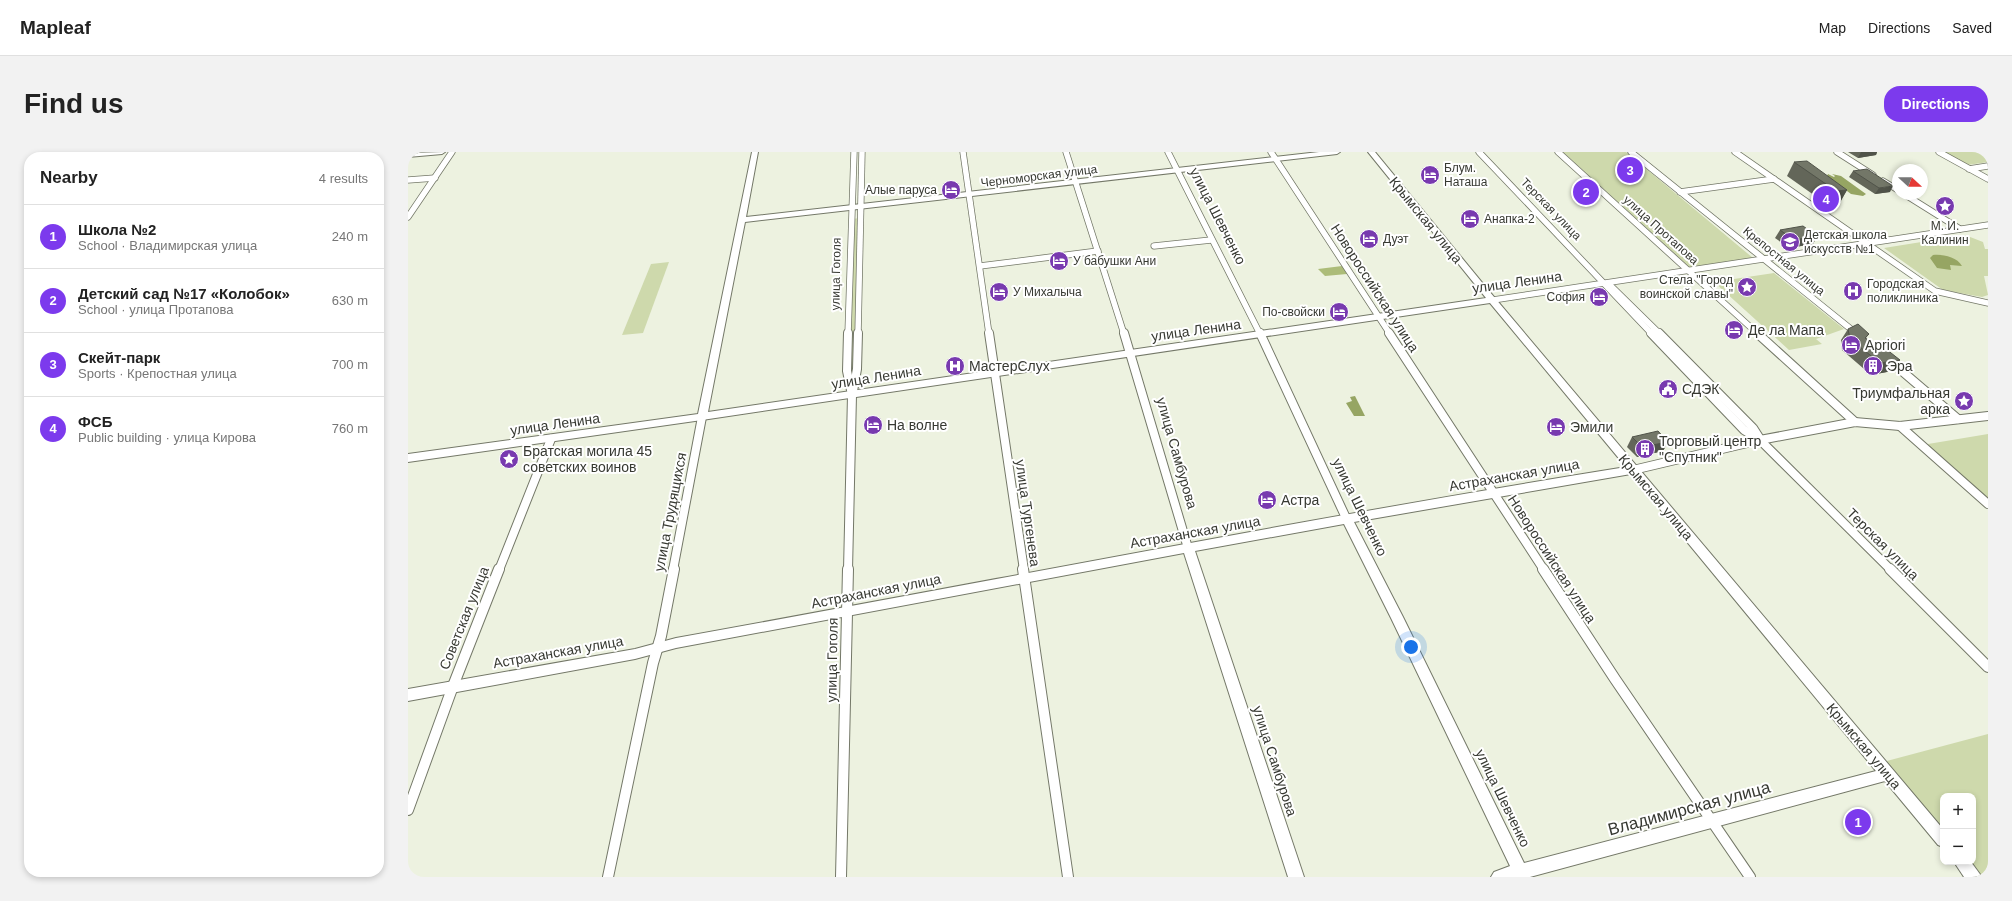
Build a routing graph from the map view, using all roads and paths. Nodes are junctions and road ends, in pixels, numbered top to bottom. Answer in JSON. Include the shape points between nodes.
{"nodes":[{"id":1,"x":442,"y":152,"type":"edge"},
{"id":2,"x":452,"y":152,"type":"edge"},
{"id":3,"x":755,"y":152,"type":"edge"},
{"id":4,"x":854,"y":152,"type":"edge"},
{"id":5,"x":862,"y":152,"type":"edge"},
{"id":6,"x":963,"y":152,"type":"edge"},
{"id":7,"x":1066,"y":152,"type":"edge"},
{"id":8,"x":1168,"y":152,"type":"edge"},
{"id":9,"x":1271,"y":152,"type":"edge"},
{"id":10,"x":1337,"y":152,"type":"edge"},
{"id":11,"x":1371,"y":152,"type":"edge"},
{"id":12,"x":1479,"y":152,"type":"edge"},
{"id":13,"x":1558,"y":152,"type":"edge"},
{"id":14,"x":1631,"y":152,"type":"edge"},
{"id":15,"x":1735,"y":152,"type":"edge"},
{"id":16,"x":1837,"y":152,"type":"edge"},
{"id":17,"x":1939,"y":152,"type":"edge"},
{"id":18,"x":408,"y":155,"type":"edge"},
{"id":19,"x":1276,"y":160,"type":"junction"},
{"id":20,"x":1988,"y":166,"type":"edge"},
{"id":21,"x":1969,"y":169,"type":"junction"},
{"id":22,"x":1177,"y":171,"type":"junction"},
{"id":23,"x":435,"y":178,"type":"junction"},
{"id":24,"x":1774,"y":179,"type":"junction"},
{"id":25,"x":1988,"y":179,"type":"edge"},
{"id":26,"x":408,"y":180,"type":"edge"},
{"id":27,"x":1076,"y":183,"type":"junction"},
{"id":28,"x":1892,"y":186,"type":"edge"},
{"id":29,"x":1680,"y":192,"type":"junction"},
{"id":30,"x":969,"y":195,"type":"junction"},
{"id":31,"x":1914,"y":200,"type":"edge"},
{"id":32,"x":862,"y":207,"type":"junction"},
{"id":33,"x":851,"y":208,"type":"junction"},
{"id":34,"x":408,"y":217,"type":"edge"},
{"id":35,"x":742,"y":220,"type":"junction"},
{"id":36,"x":1988,"y":225,"type":"edge"},
{"id":37,"x":1960,"y":229,"type":"junction"},
{"id":38,"x":1211,"y":240,"type":"junction"},
{"id":39,"x":1866,"y":243,"type":"junction"},
{"id":40,"x":1154,"y":246,"type":"dead end"},
{"id":41,"x":1098,"y":251,"type":"junction"},
{"id":42,"x":1764,"y":259,"type":"junction"},
{"id":43,"x":980,"y":266,"type":"junction"},
{"id":44,"x":1690,"y":270,"type":"junction"},
{"id":45,"x":1605,"y":283,"type":"junction"},
{"id":46,"x":1493,"y":300,"type":"junction"},
{"id":47,"x":1988,"y":303,"type":"edge"},
{"id":48,"x":1379,"y":317,"type":"junction"},
{"id":49,"x":1261,"y":335,"type":"junction"},
{"id":50,"x":1867,"y":342,"type":"edge"},
{"id":51,"x":1130,"y":353,"type":"junction"},
{"id":52,"x":1884,"y":356,"type":"edge"},
{"id":53,"x":996,"y":373,"type":"junction"},
{"id":54,"x":852,"y":395,"type":"junction"},
{"id":55,"x":1988,"y":416,"type":"edge"},
{"id":56,"x":702,"y":417,"type":"junction"},
{"id":57,"x":1958,"y":419,"type":"junction"},
{"id":58,"x":1855,"y":422,"type":"junction"},
{"id":59,"x":1900,"y":426,"type":"junction"},
{"id":60,"x":551,"y":439,"type":"junction"},
{"id":61,"x":1760,"y":440,"type":"junction"},
{"id":62,"x":408,"y":458,"type":"edge"},
{"id":63,"x":1633,"y":470,"type":"junction"},
{"id":64,"x":1493,"y":493,"type":"junction"},
{"id":65,"x":1988,"y":504,"type":"edge"},
{"id":66,"x":1347,"y":520,"type":"junction"},
{"id":67,"x":1188,"y":548,"type":"junction"},
{"id":68,"x":1024,"y":578,"type":"junction"},
{"id":69,"x":847,"y":612,"type":"junction"},
{"id":70,"x":658,"y":648,"type":"junction"},
{"id":71,"x":1988,"y":666,"type":"edge"},
{"id":72,"x":452,"y":686,"type":"junction"},
{"id":73,"x":408,"y":695,"type":"edge"},
{"id":74,"x":1888,"y":774,"type":"junction"},
{"id":75,"x":408,"y":810,"type":"edge"},
{"id":76,"x":1712,"y":821,"type":"junction"},
{"id":77,"x":1940,"y":836,"type":"edge"},
{"id":78,"x":1964,"y":865,"type":"edge"},
{"id":79,"x":1522,"y":874,"type":"edge"},
{"id":80,"x":608,"y":877,"type":"edge"},
{"id":81,"x":841,"y":877,"type":"edge"},
{"id":82,"x":1068,"y":877,"type":"edge"},
{"id":83,"x":1296,"y":877,"type":"edge"},
{"id":84,"x":1499,"y":877,"type":"edge"},
{"id":85,"x":1750,"y":877,"type":"edge"},
{"id":86,"x":1974,"y":877,"type":"edge"}],
"edges":[{"from":1,"to":18,"type":"street"},
{"from":2,"to":23,"type":"street"},
{"from":3,"to":35,"type":"street","name":"улица Трудящихся"},
{"from":4,"to":33,"type":"street","name":"улица Гоголя"},
{"from":5,"to":32,"type":"street","name":"улица Гоголя"},
{"from":6,"to":30,"type":"street","name":"улица Тургенева"},
{"from":7,"to":27,"type":"street","name":"улица Самбурова"},
{"from":8,"to":22,"type":"street","name":"улица Шевченко"},
{"from":9,"to":19,"type":"street","name":"Новороссийская улица"},
{"from":10,"to":19,"type":"street","name":"Черноморская улица"},
{"from":11,"to":46,"type":"street","name":"Крымская улица"},
{"from":12,"to":45,"type":"street","name":"Терская улица"},
{"from":13,"to":44,"type":"street","name":"улица Протапова"},
{"from":14,"to":29,"type":"street","name":"Крепостная улица"},
{"from":15,"to":24,"type":"street"},
{"from":16,"to":28,"type":"street"},
{"from":17,"to":21,"type":"street"},
{"from":19,"to":22,"type":"street","name":"Черноморская улица"},
{"from":19,"to":48,"type":"street","name":"Новороссийская улица"},
{"from":20,"to":21,"type":"street"},
{"from":21,"to":25,"type":"street"},
{"from":22,"to":27,"type":"street","name":"Черноморская улица"},
{"from":22,"to":38,"type":"street","name":"улица Шевченко"},
{"from":23,"to":26,"type":"street"},
{"from":23,"to":34,"type":"street"},
{"from":24,"to":29,"type":"street"},
{"from":24,"to":39,"type":"street"},
{"from":27,"to":30,"type":"street","name":"Черноморская улица"},
{"from":27,"to":41,"type":"street","name":"улица Самбурова"},
{"from":29,"to":42,"type":"street","name":"Крепостная улица"},
{"from":30,"to":32,"type":"street","name":"Черноморская улица"},
{"from":30,"to":43,"type":"street","name":"улица Тургенева"},
{"from":31,"to":37,"type":"street"},
{"from":32,"to":33,"type":"street","name":"Черноморская улица"},
{"from":32,"to":54,"type":"street","name":"улица Гоголя","via":[[857,370]]},
{"from":33,"to":35,"type":"street","name":"Черноморская улица"},
{"from":33,"to":54,"type":"street","name":"улица Гоголя","via":[[847,371]]},
{"from":35,"to":56,"type":"street","name":"улица Трудящихся"},
{"from":36,"to":37,"type":"street","name":"улица Ленина"},
{"from":37,"to":39,"type":"street","name":"улица Ленина"},
{"from":38,"to":40,"type":"street"},
{"from":38,"to":49,"type":"street","name":"улица Шевченко"},
{"from":39,"to":42,"type":"street","name":"улица Ленина"},
{"from":39,"to":47,"type":"street","via":[[1935,291]]},
{"from":41,"to":43,"type":"street"},
{"from":41,"to":51,"type":"street","name":"улица Самбурова"},
{"from":42,"to":44,"type":"street","name":"улица Ленина"},
{"from":42,"to":50,"type":"street","name":"Крепостная улица"},
{"from":43,"to":53,"type":"street","name":"улица Тургенева"},
{"from":44,"to":45,"type":"street","name":"улица Ленина"},
{"from":44,"to":58,"type":"street","name":"улица Протапова"},
{"from":45,"to":46,"type":"street","name":"улица Ленина"},
{"from":45,"to":61,"type":"street","name":"Терская улица","via":[[1744,430]]},
{"from":46,"to":48,"type":"street","name":"улица Ленина"},
{"from":46,"to":63,"type":"street","name":"Крымская улица"},
{"from":48,"to":49,"type":"street","name":"улица Ленина"},
{"from":48,"to":64,"type":"street","name":"Новороссийская улица"},
{"from":49,"to":51,"type":"street","name":"улица Ленина"},
{"from":49,"to":66,"type":"street","name":"улица Шевченко"},
{"from":51,"to":53,"type":"street","name":"улица Ленина"},
{"from":51,"to":67,"type":"street","name":"улица Самбурова"},
{"from":52,"to":57,"type":"street"},
{"from":53,"to":54,"type":"street","name":"улица Ленина"},
{"from":53,"to":68,"type":"street","name":"улица Тургенева"},
{"from":54,"to":56,"type":"street","name":"улица Ленина"},
{"from":54,"to":69,"type":"street","name":"улица Гоголя"},
{"from":55,"to":57,"type":"street","name":"Астраханская улица"},
{"from":56,"to":60,"type":"street","name":"улица Ленина"},
{"from":56,"to":70,"type":"street","name":"улица Трудящихся"},
{"from":57,"to":59,"type":"street","name":"Астраханская улица"},
{"from":58,"to":59,"type":"street","name":"Астраханская улица"},
{"from":58,"to":61,"type":"street","name":"Астраханская улица"},
{"from":59,"to":65,"type":"street"},
{"from":60,"to":62,"type":"street","name":"улица Ленина"},
{"from":60,"to":72,"type":"street","name":"Советская улица"},
{"from":61,"to":63,"type":"street","name":"Астраханская улица"},
{"from":61,"to":71,"type":"street","name":"Терская улица"},
{"from":63,"to":64,"type":"street","name":"Астраханская улица"},
{"from":63,"to":74,"type":"street","name":"Крымская улица"},
{"from":64,"to":66,"type":"street","name":"Астраханская улица"},
{"from":64,"to":76,"type":"street","name":"Новороссийская улица"},
{"from":66,"to":67,"type":"street","name":"Астраханская улица"},
{"from":66,"to":79,"type":"street","name":"улица Шевченко"},
{"from":67,"to":68,"type":"street","name":"Астраханская улица"},
{"from":67,"to":83,"type":"street","name":"улица Самбурова"},
{"from":68,"to":69,"type":"street","name":"Астраханская улица"},
{"from":68,"to":82,"type":"street","name":"улица Тургенева"},
{"from":69,"to":70,"type":"street","name":"Астраханская улица"},
{"from":69,"to":81,"type":"street","name":"улица Гоголя"},
{"from":70,"to":72,"type":"street","name":"Астраханская улица"},
{"from":70,"to":80,"type":"street","name":"улица Трудящихся"},
{"from":72,"to":73,"type":"street","name":"Астраханская улица"},
{"from":72,"to":75,"type":"street","name":"Советская улица"},
{"from":74,"to":76,"type":"street","name":"Владимирская улица"},
{"from":74,"to":77,"type":"street","name":"Крымская улица"},
{"from":76,"to":79,"type":"street","name":"Владимирская улица"},
{"from":76,"to":85,"type":"street","name":"Новороссийская улица"},
{"from":78,"to":86,"type":"street"},
{"from":79,"to":84,"type":"street","name":"Владимирская улица"}]}
